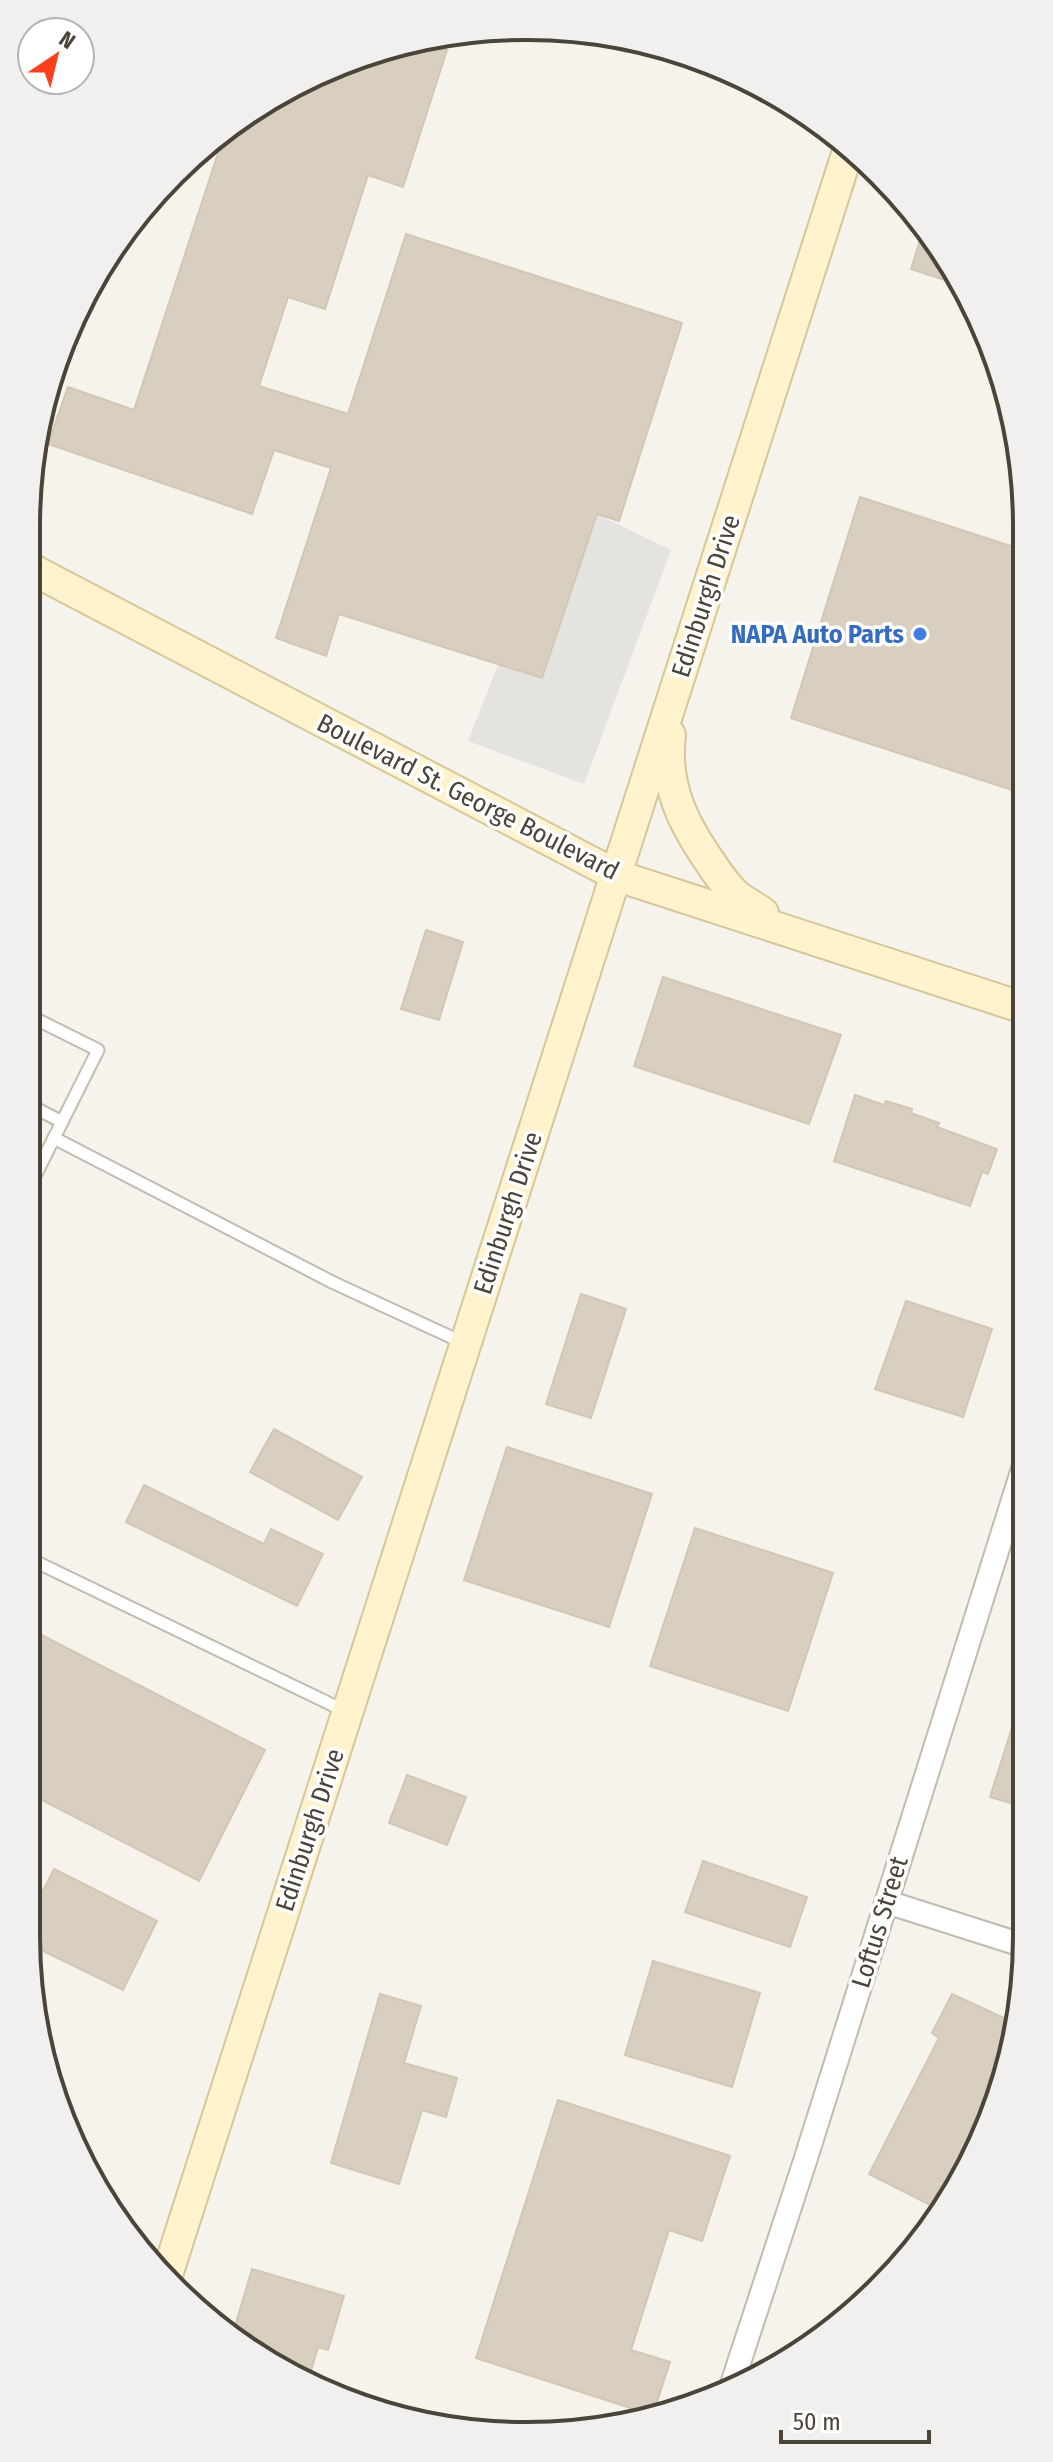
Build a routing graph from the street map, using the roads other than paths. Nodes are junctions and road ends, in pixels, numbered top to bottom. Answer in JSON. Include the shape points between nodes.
{"nodes":[{"id":1,"x":845,"y":160,"type":"edge"},
{"id":2,"x":40,"y":574,"type":"edge"},
{"id":3,"x":675,"y":695,"type":"junction"},
{"id":4,"x":618,"y":876,"type":"junction"},
{"id":5,"x":792,"y":932,"type":"junction"},
{"id":6,"x":1013,"y":1004,"type":"edge"},
{"id":7,"x":40,"y":1021,"type":"edge"},
{"id":8,"x":40,"y":1110,"type":"edge"},
{"id":9,"x":62,"y":1122,"type":"junction"},
{"id":10,"x":54,"y":1138,"type":"junction"},
{"id":11,"x":40,"y":1166,"type":"edge"},
{"id":12,"x":466,"y":1345,"type":"junction"},
{"id":13,"x":1013,"y":1500,"type":"edge"},
{"id":14,"x":40,"y":1564,"type":"edge"},
{"id":15,"x":348,"y":1712,"type":"junction"},
{"id":16,"x":887,"y":1902,"type":"junction"},
{"id":17,"x":1013,"y":1942,"type":"edge"},
{"id":18,"x":170,"y":2266,"type":"edge"},
{"id":19,"x":735,"y":2375,"type":"edge"}],
"edges":[{"from":1,"to":3,"type":"street","name":"Edinburgh Drive"},
{"from":2,"to":4,"type":"street","name":"Boulevard St. George Boulevard"},
{"from":3,"to":4,"type":"street","name":"Edinburgh Drive"},
{"from":3,"to":5,"type":"street","via":[[668,753],[680,814],[736,895]]},
{"from":4,"to":5,"type":"street","name":"Boulevard St. George Boulevard"},
{"from":4,"to":12,"type":"street","name":"Edinburgh Drive"},
{"from":5,"to":6,"type":"street","name":"Boulevard St. George Boulevard"},
{"from":7,"to":9,"type":"lane","via":[[98,1050]]},
{"from":8,"to":9,"type":"lane"},
{"from":9,"to":10,"type":"lane"},
{"from":10,"to":11,"type":"lane"},
{"from":10,"to":12,"type":"lane"},
{"from":12,"to":15,"type":"street","name":"Edinburgh Drive"},
{"from":13,"to":16,"type":"street","name":"Loftus Street"},
{"from":14,"to":15,"type":"lane"},
{"from":15,"to":18,"type":"street","name":"Edinburgh Drive"},
{"from":16,"to":17,"type":"street"},
{"from":16,"to":19,"type":"street","name":"Loftus Street"}]}
